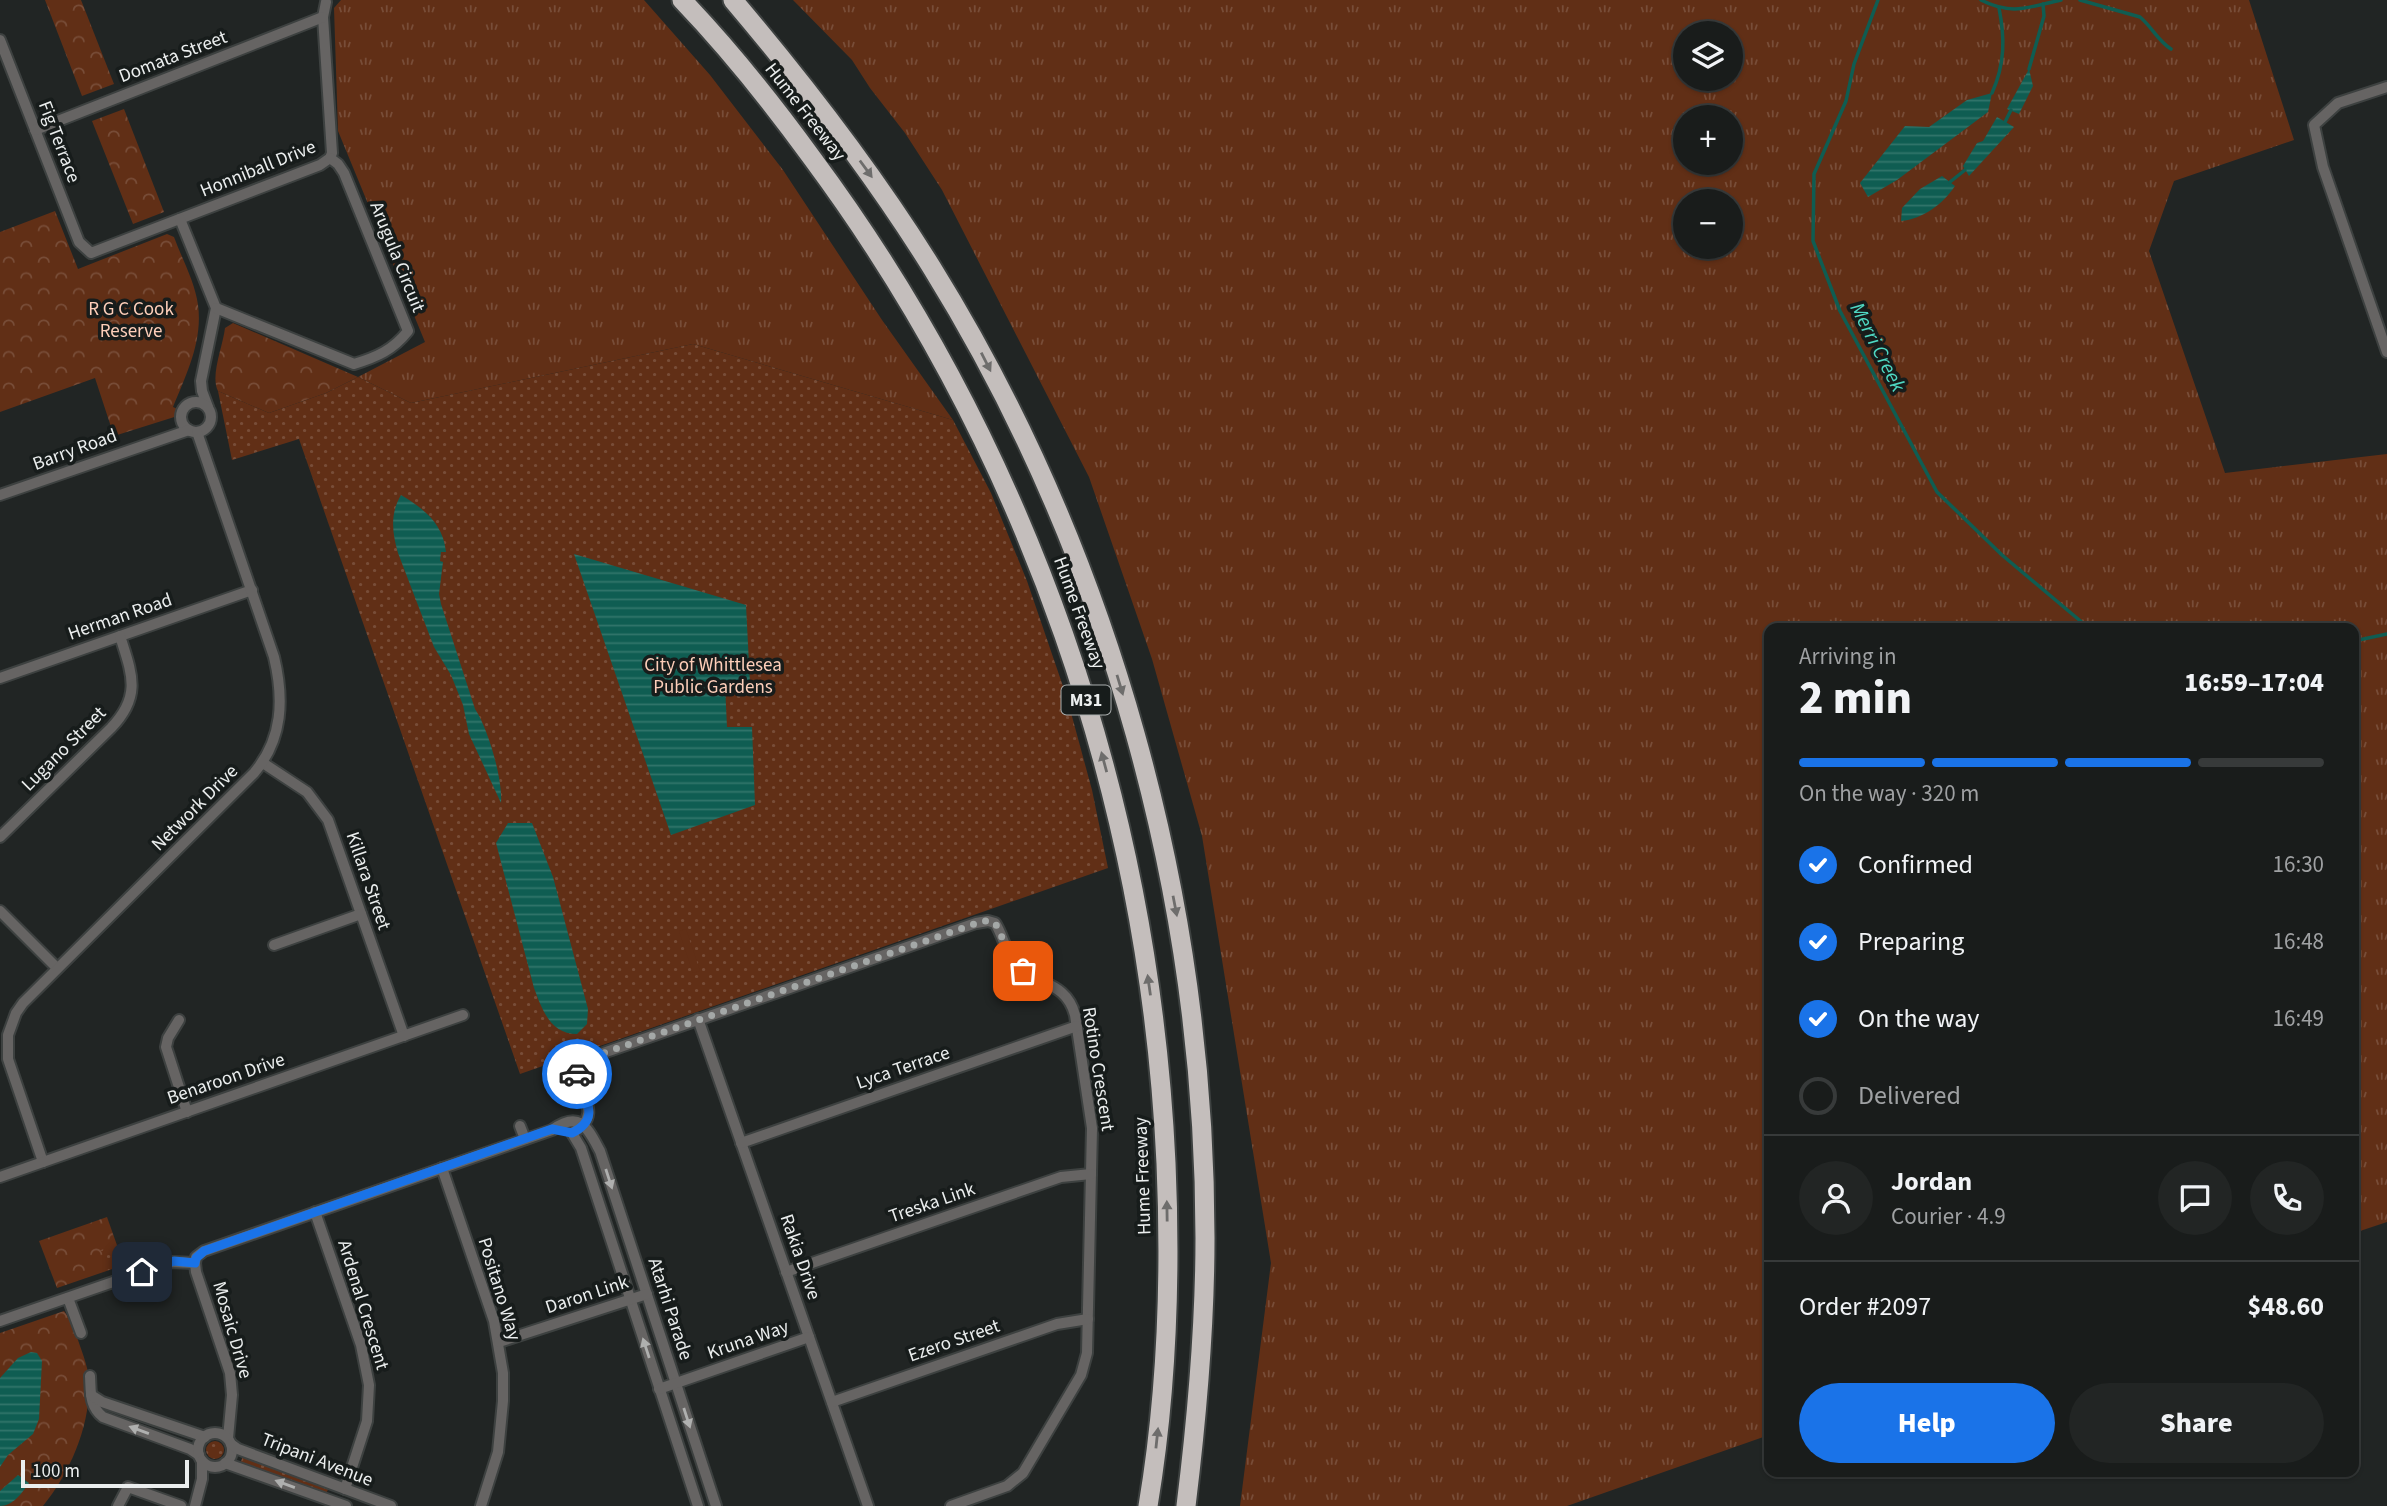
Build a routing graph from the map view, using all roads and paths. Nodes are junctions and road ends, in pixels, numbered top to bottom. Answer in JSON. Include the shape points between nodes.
{"nodes":[{"id":1,"x":682,"y":0,"type":"edge"},
{"id":2,"x":733,"y":0,"type":"edge"},
{"id":3,"x":326,"y":2,"type":"dead end"},
{"id":4,"x":323,"y":17,"type":"junction"},
{"id":5,"x":0,"y":40,"type":"edge"},
{"id":6,"x":2387,"y":87,"type":"edge"},
{"id":7,"x":35,"y":130,"type":"junction"},
{"id":8,"x":330,"y":159,"type":"junction"},
{"id":9,"x":180,"y":219,"type":"junction"},
{"id":10,"x":91,"y":253,"type":"joint"},
{"id":11,"x":216,"y":308,"type":"junction"},
{"id":12,"x":2387,"y":352,"type":"edge"},
{"id":13,"x":201,"y":381,"type":"junction"},
{"id":14,"x":185,"y":406,"type":"junction"},
{"id":15,"x":208,"y":407,"type":"junction"},
{"id":16,"x":181,"y":418,"type":"junction"},
{"id":17,"x":193,"y":431,"type":"junction"},
{"id":18,"x":162,"y":438,"type":"junction"},
{"id":19,"x":0,"y":495,"type":"edge"},
{"id":20,"x":252,"y":590,"type":"junction"},
{"id":21,"x":120,"y":636,"type":"junction"},
{"id":22,"x":0,"y":678,"type":"edge"},
{"id":23,"x":263,"y":763,"type":"junction"},
{"id":24,"x":0,"y":837,"type":"edge"},
{"id":25,"x":0,"y":911,"type":"edge"},
{"id":26,"x":361,"y":914,"type":"junction"},
{"id":27,"x":274,"y":945,"type":"dead end"},
{"id":28,"x":57,"y":968,"type":"junction"},
{"id":29,"x":463,"y":1015,"type":"dead end"},
{"id":30,"x":179,"y":1020,"type":"dead end"},
{"id":31,"x":698,"y":1020,"type":"junction"},
{"id":32,"x":1077,"y":1026,"type":"junction"},
{"id":33,"x":404,"y":1036,"type":"junction"},
{"id":34,"x":187,"y":1112,"type":"junction"},
{"id":35,"x":581,"y":1123,"type":"junction"},
{"id":36,"x":520,"y":1126,"type":"dead end"},
{"id":37,"x":552,"y":1129,"type":"junction"},
{"id":38,"x":572,"y":1133,"type":"junction"},
{"id":39,"x":525,"y":1139,"type":"junction"},
{"id":40,"x":741,"y":1143,"type":"junction"},
{"id":41,"x":43,"y":1162,"type":"junction"},
{"id":42,"x":442,"y":1168,"type":"junction"},
{"id":43,"x":1091,"y":1174,"type":"junction"},
{"id":44,"x":0,"y":1177,"type":"edge"},
{"id":45,"x":315,"y":1212,"type":"junction"},
{"id":46,"x":195,"y":1263,"type":"junction"},
{"id":47,"x":786,"y":1272,"type":"junction"},
{"id":48,"x":647,"y":1294,"type":"junction"},
{"id":49,"x":68,"y":1298,"type":"junction"},
{"id":50,"x":630,"y":1300,"type":"junction"},
{"id":51,"x":1088,"y":1319,"type":"junction"},
{"id":52,"x":0,"y":1321,"type":"edge"},
{"id":53,"x":81,"y":1333,"type":"dead end"},
{"id":54,"x":809,"y":1337,"type":"junction"},
{"id":55,"x":499,"y":1342,"type":"junction"},
{"id":56,"x":90,"y":1376,"type":"dead end"},
{"id":57,"x":677,"y":1383,"type":"junction"},
{"id":58,"x":659,"y":1389,"type":"junction"},
{"id":59,"x":91,"y":1395,"type":"junction"},
{"id":60,"x":832,"y":1402,"type":"junction"},
{"id":61,"x":230,"y":1408,"type":"junction"},
{"id":62,"x":210,"y":1435,"type":"junction"},
{"id":63,"x":229,"y":1441,"type":"junction"},
{"id":64,"x":201,"y":1458,"type":"junction"},
{"id":65,"x":222,"y":1465,"type":"junction"},
{"id":66,"x":345,"y":1489,"type":"junction"},
{"id":67,"x":199,"y":1493,"type":"junction"},
{"id":68,"x":968,"y":1503,"type":"edge"},
{"id":69,"x":342,"y":1505,"type":"edge"},
{"id":70,"x":118,"y":1506,"type":"edge"},
{"id":71,"x":181,"y":1506,"type":"edge"},
{"id":72,"x":195,"y":1506,"type":"edge"},
{"id":73,"x":391,"y":1506,"type":"edge"},
{"id":74,"x":481,"y":1506,"type":"edge"},
{"id":75,"x":698,"y":1506,"type":"edge"},
{"id":76,"x":716,"y":1506,"type":"edge"},
{"id":77,"x":868,"y":1506,"type":"edge"},
{"id":78,"x":951,"y":1506,"type":"edge"},
{"id":79,"x":1148,"y":1506,"type":"edge"},
{"id":80,"x":1186,"y":1506,"type":"edge"}],
"edges":[{"from":79,"to":1,"type":"highway","name":"Hume Freeway","number":"M31","one_way":true,"via":[[1166,1312],[1163,1111],[1132,877],[1094,723],[1011,498],[947,368],[834,187]]},
{"from":2,"to":80,"type":"highway","name":"Hume Freeway","number":"M31","one_way":true,"via":[[832,120],[880,187],[973,338],[1074,554],[1122,688],[1175,905],[1198,1077],[1205,1302]]},
{"from":3,"to":4,"type":"street","name":"Honniball Drive"},
{"from":4,"to":7,"type":"street","name":"Domata Street"},
{"from":4,"to":8,"type":"street","name":"Honniball Drive"},
{"from":5,"to":7,"type":"street","name":"Fig Terrace"},
{"from":6,"to":12,"type":"street","via":[[2338,103],[2314,125],[2323,167]]},
{"from":7,"to":10,"type":"street","name":"Fig Terrace","via":[[79,242]]},
{"from":8,"to":9,"type":"street","name":"Honniball Drive"},
{"from":8,"to":11,"type":"street","name":"Arugula Circuit","via":[[344,173],[408,331],[397,345],[354,364]]},
{"from":9,"to":10,"type":"street","name":"Honniball Drive"},
{"from":9,"to":11,"type":"street"},
{"from":11,"to":13,"type":"street"},
{"from":13,"to":14,"type":"street"},
{"from":13,"to":15,"type":"street"},
{"from":14,"to":15,"type":"street","via":[[197,401]]},
{"from":14,"to":16,"type":"street"},
{"from":15,"to":17,"type":"street","via":[[209,425]]},
{"from":16,"to":17,"type":"street"},
{"from":16,"to":18,"type":"street","name":"Barry Road"},
{"from":17,"to":18,"type":"street","name":"Barry Road"},
{"from":17,"to":20,"type":"street","name":"Network Drive"},
{"from":18,"to":19,"type":"street","name":"Barry Road"},
{"from":20,"to":21,"type":"street","name":"Herman Road"},
{"from":20,"to":23,"type":"street","name":"Network Drive","via":[[274,657],[281,697],[275,737]]},
{"from":21,"to":22,"type":"street","name":"Herman Road"},
{"from":21,"to":24,"type":"street","name":"Lugano Street","via":[[133,686],[127,708]]},
{"from":23,"to":26,"type":"street","name":"Killara Street","via":[[307,793],[323,811]]},
{"from":23,"to":28,"type":"street","name":"Network Drive"},
{"from":25,"to":28,"type":"street"},
{"from":26,"to":27,"type":"street"},
{"from":26,"to":33,"type":"street","name":"Killara Street"},
{"from":28,"to":41,"type":"street","name":"Network Drive","via":[[16,1013],[7,1047]]},
{"from":29,"to":33,"type":"street","name":"Benaroon Drive"},
{"from":30,"to":34,"type":"street","via":[[166,1047]]},
{"from":31,"to":32,"type":"street","name":"Rotino Crescent","via":[[988,921],[997,926],[1017,965],[1066,996]]},
{"from":31,"to":35,"type":"street","name":"Rotino Crescent","via":[[579,1064],[584,1098]]},
{"from":31,"to":40,"type":"street","name":"Rakia Drive"},
{"from":32,"to":40,"type":"street","name":"Lyca Terrace"},
{"from":32,"to":43,"type":"street","name":"Rotino Crescent","via":[[1091,1112]]},
{"from":33,"to":34,"type":"street","name":"Benaroon Drive"},
{"from":34,"to":41,"type":"street","name":"Benaroon Drive"},
{"from":35,"to":37,"type":"street","via":[[568,1121]]},
{"from":35,"to":38,"type":"street"},
{"from":35,"to":48,"type":"street","name":"Atarhi Parade","one_way":true,"via":[[600,1151]]},
{"from":36,"to":39,"type":"street"},
{"from":37,"to":38,"type":"street"},
{"from":37,"to":39,"type":"street"},
{"from":38,"to":50,"type":"street","name":"Atarhi Parade","via":[[581,1148]]},
{"from":39,"to":42,"type":"street"},
{"from":40,"to":47,"type":"street","name":"Rakia Drive"},
{"from":41,"to":44,"type":"street","name":"Benaroon Drive"},
{"from":42,"to":45,"type":"street"},
{"from":42,"to":55,"type":"street","name":"Positano Way"},
{"from":43,"to":47,"type":"street","name":"Treska Link","via":[[1061,1177]]},
{"from":43,"to":51,"type":"street","name":"Rotino Crescent"},
{"from":45,"to":46,"type":"street","via":[[204,1251]]},
{"from":45,"to":66,"type":"street","name":"Ardenal Crescent","via":[[361,1345],[369,1385],[368,1421]]},
{"from":46,"to":49,"type":"street","via":[[174,1261]]},
{"from":46,"to":61,"type":"street","name":"Mosaic Drive","via":[[230,1373]]},
{"from":47,"to":54,"type":"street","name":"Rakia Drive"},
{"from":48,"to":50,"type":"street","name":"Daron Link"},
{"from":48,"to":57,"type":"street","name":"Atarhi Parade"},
{"from":49,"to":52,"type":"street"},
{"from":49,"to":53,"type":"street"},
{"from":50,"to":55,"type":"street","name":"Daron Link"},
{"from":58,"to":50,"type":"street","name":"Atarhi Parade","one_way":true},
{"from":51,"to":60,"type":"street","name":"Ezero Street","via":[[1057,1324]]},
{"from":51,"to":68,"type":"street","name":"Rotino Crescent","via":[[1084,1367],[1023,1473],[1007,1486]]},
{"from":54,"to":57,"type":"street","name":"Kruna Way"},
{"from":54,"to":60,"type":"street","name":"Rakia Drive"},
{"from":55,"to":74,"type":"street","name":"Positano Way","via":[[501,1428]]},
{"from":56,"to":59,"type":"street"},
{"from":57,"to":58,"type":"street","name":"Kruna Way"},
{"from":57,"to":76,"type":"street","name":"Atarhi Parade","one_way":true},
{"from":58,"to":75,"type":"street","name":"Atarhi Parade"},
{"from":59,"to":62,"type":"street"},
{"from":64,"to":59,"type":"street","one_way":true,"via":[[188,1448],[103,1417],[92,1405]]},
{"from":60,"to":77,"type":"street","name":"Rakia Drive"},
{"from":61,"to":62,"type":"street","name":"Mosaic Drive"},
{"from":61,"to":63,"type":"street","name":"Mosaic Drive"},
{"from":62,"to":63,"type":"street"},
{"from":62,"to":64,"type":"street","via":[[199,1445]]},
{"from":63,"to":65,"type":"street","via":[[231,1455]]},
{"from":63,"to":66,"type":"street","name":"Tripani Avenue","via":[[238,1449]]},
{"from":64,"to":65,"type":"street","via":[[209,1466]]},
{"from":64,"to":67,"type":"street"},
{"from":65,"to":67,"type":"street"},
{"from":69,"to":65,"type":"street","name":"Tripani Avenue","one_way":true},
{"from":66,"to":73,"type":"street","name":"Tripani Avenue"},
{"from":67,"to":72,"type":"street"},
{"from":68,"to":78,"type":"street","name":"Rotino Crescent"},
{"from":70,"to":71,"type":"street","via":[[128,1487]]}]}
